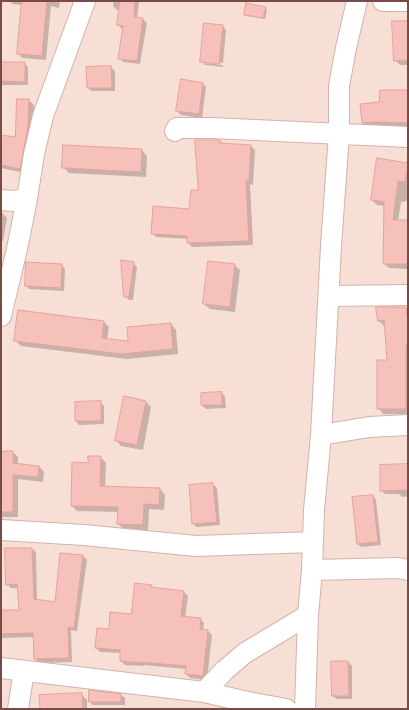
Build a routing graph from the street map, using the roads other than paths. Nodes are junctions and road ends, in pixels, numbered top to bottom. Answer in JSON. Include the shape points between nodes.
{"nodes":[{"id":1,"x":85,"y":1,"type":"edge"},
{"id":2,"x":357,"y":1,"type":"edge"},
{"id":3,"x":383,"y":1,"type":"edge"},
{"id":4,"x":408,"y":1,"type":"edge"},
{"id":5,"x":175,"y":131,"type":"dead end"},
{"id":6,"x":339,"y":134,"type":"junction"},
{"id":7,"x":408,"y":137,"type":"edge"},
{"id":8,"x":27,"y":199,"type":"junction"},
{"id":9,"x":1,"y":200,"type":"edge"},
{"id":10,"x":408,"y":295,"type":"edge"},
{"id":11,"x":329,"y":296,"type":"junction"},
{"id":12,"x":1,"y":316,"type":"edge"},
{"id":13,"x":408,"y":425,"type":"edge"},
{"id":14,"x":321,"y":435,"type":"junction"},
{"id":15,"x":1,"y":530,"type":"edge"},
{"id":16,"x":313,"y":542,"type":"junction"},
{"id":17,"x":312,"y":570,"type":"junction"},
{"id":18,"x":408,"y":570,"type":"edge"},
{"id":19,"x":308,"y":615,"type":"junction"},
{"id":20,"x":1,"y":668,"type":"edge"},
{"id":21,"x":24,"y":671,"type":"junction"},
{"id":22,"x":204,"y":692,"type":"junction"},
{"id":23,"x":18,"y":709,"type":"edge"},
{"id":24,"x":286,"y":709,"type":"edge"},
{"id":25,"x":305,"y":709,"type":"edge"}],
"edges":[{"from":1,"to":8,"type":"street","via":[[43,116]]},
{"from":2,"to":6,"type":"street","via":[[340,86]]},
{"from":3,"to":4,"type":"street"},
{"from":5,"to":6,"type":"street","via":[[177,128],[204,128]]},
{"from":6,"to":7,"type":"street"},
{"from":6,"to":11,"type":"street"},
{"from":8,"to":9,"type":"street"},
{"from":8,"to":12,"type":"street"},
{"from":10,"to":11,"type":"street"},
{"from":11,"to":14,"type":"street"},
{"from":13,"to":14,"type":"street","via":[[369,427]]},
{"from":14,"to":16,"type":"street"},
{"from":15,"to":16,"type":"street","via":[[196,546]]},
{"from":16,"to":17,"type":"street"},
{"from":17,"to":18,"type":"street"},
{"from":17,"to":19,"type":"street"},
{"from":19,"to":22,"type":"street","via":[[245,653]]},
{"from":19,"to":25,"type":"street"},
{"from":20,"to":21,"type":"street"},
{"from":21,"to":22,"type":"street"},
{"from":21,"to":23,"type":"street"},
{"from":22,"to":24,"type":"street"}]}
